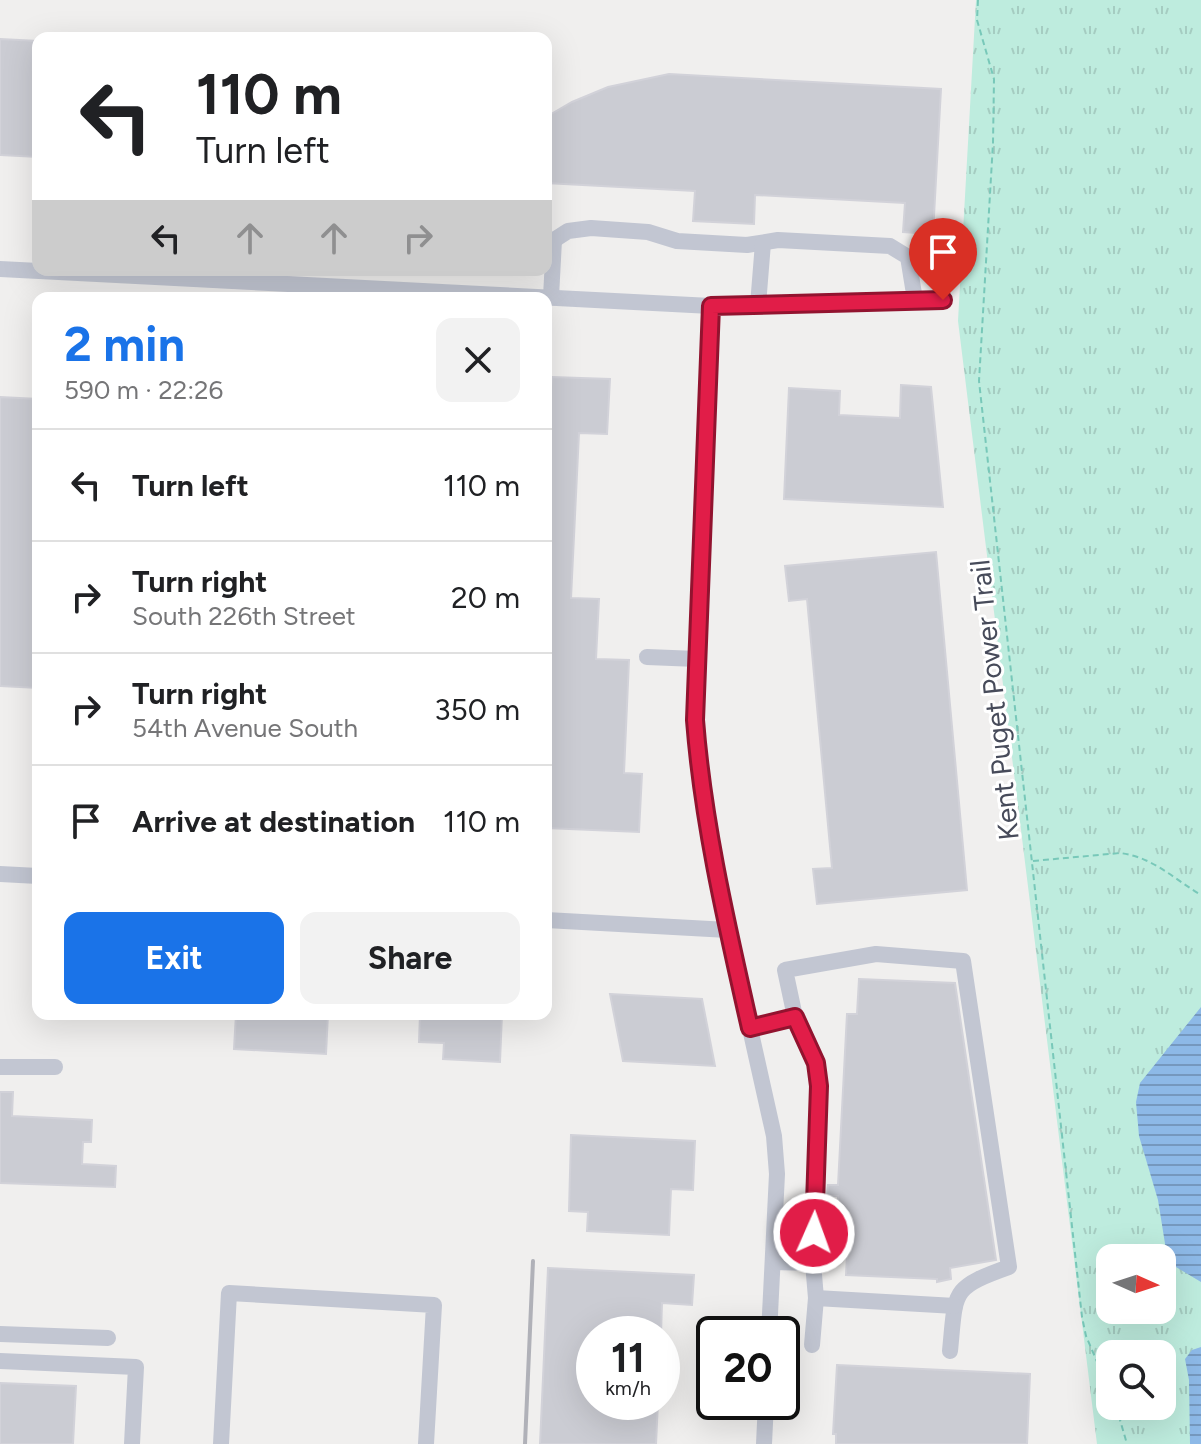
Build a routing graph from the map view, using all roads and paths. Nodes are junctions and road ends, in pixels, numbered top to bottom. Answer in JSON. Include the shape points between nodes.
{"nodes":[{"id":1,"x":978,"y":0,"type":"edge"},
{"id":2,"x":552,"y":239,"type":"edge"},
{"id":3,"x":763,"y":243,"type":"junction"},
{"id":4,"x":0,"y":269,"type":"edge"},
{"id":5,"x":32,"y":271,"type":"edge"},
{"id":6,"x":138,"y":276,"type":"edge"},
{"id":7,"x":453,"y":292,"type":"edge"},
{"id":8,"x":552,"y":297,"type":"edge"},
{"id":9,"x":915,"y":300,"type":"junction"},
{"id":10,"x":943,"y":300,"type":"dead end"},
{"id":11,"x":758,"y":305,"type":"junction"},
{"id":12,"x":711,"y":306,"type":"junction"},
{"id":13,"x":647,"y":657,"type":"dead end"},
{"id":14,"x":697,"y":659,"type":"junction"},
{"id":15,"x":1032,"y":862,"type":"junction"},
{"id":16,"x":0,"y":874,"type":"edge"},
{"id":17,"x":32,"y":876,"type":"edge"},
{"id":18,"x":1201,"y":895,"type":"edge"},
{"id":19,"x":552,"y":920,"type":"edge"},
{"id":20,"x":728,"y":930,"type":"junction"},
{"id":21,"x":795,"y":1017,"type":"junction"},
{"id":22,"x":750,"y":1028,"type":"junction"},
{"id":23,"x":0,"y":1067,"type":"edge"},
{"id":24,"x":55,"y":1067,"type":"dead end"},
{"id":25,"x":773,"y":1262,"type":"junction"},
{"id":26,"x":813,"y":1263,"type":"junction"},
{"id":27,"x":816,"y":1298,"type":"junction"},
{"id":28,"x":955,"y":1306,"type":"junction"},
{"id":29,"x":770,"y":1316,"type":"edge"},
{"id":30,"x":0,"y":1334,"type":"edge"},
{"id":31,"x":108,"y":1338,"type":"dead end"},
{"id":32,"x":812,"y":1345,"type":"dead end"},
{"id":33,"x":950,"y":1351,"type":"dead end"},
{"id":34,"x":1096,"y":1359,"type":"edge"},
{"id":35,"x":0,"y":1361,"type":"edge"},
{"id":36,"x":765,"y":1420,"type":"edge"},
{"id":37,"x":1120,"y":1420,"type":"edge"},
{"id":38,"x":132,"y":1444,"type":"edge"},
{"id":39,"x":221,"y":1444,"type":"edge"},
{"id":40,"x":426,"y":1444,"type":"edge"},
{"id":41,"x":764,"y":1444,"type":"edge"},
{"id":42,"x":1127,"y":1444,"type":"edge"}],
"edges":[{"from":1,"to":15,"type":"path","name":"Kent Puget Power Trail","via":[[977,20],[994,79],[979,381]]},
{"from":2,"to":3,"type":"street","via":[[591,228],[648,232],[677,241]]},
{"from":3,"to":9,"type":"street","via":[[890,246],[908,257]]},
{"from":3,"to":11,"type":"street"},
{"from":4,"to":5,"type":"street"},
{"from":6,"to":7,"type":"street"},
{"from":8,"to":12,"type":"street"},
{"from":9,"to":10,"type":"street"},
{"from":9,"to":11,"type":"street"},
{"from":11,"to":12,"type":"street"},
{"from":12,"to":14,"type":"street"},
{"from":13,"to":14,"type":"street"},
{"from":14,"to":20,"type":"street","via":[[699,774]]},
{"from":15,"to":18,"type":"path","via":[[1135,855]]},
{"from":15,"to":34,"type":"path","name":"Kent Puget Power Trail","via":[[1082,1317]]},
{"from":16,"to":17,"type":"street"},
{"from":19,"to":20,"type":"street"},
{"from":20,"to":22,"type":"street"},
{"from":21,"to":22,"type":"street"},
{"from":21,"to":26,"type":"street","via":[[816,1063],[819,1086]]},
{"from":21,"to":28,"type":"street","via":[[785,970],[876,954],[963,961],[1009,1267],[968,1283]]},
{"from":22,"to":25,"type":"street","via":[[774,1136]]},
{"from":23,"to":24,"type":"street"},
{"from":25,"to":26,"type":"street"},
{"from":25,"to":29,"type":"street"},
{"from":26,"to":27,"type":"street"},
{"from":27,"to":28,"type":"street"},
{"from":27,"to":32,"type":"street"},
{"from":28,"to":33,"type":"street"},
{"from":30,"to":31,"type":"street"},
{"from":35,"to":38,"type":"street","via":[[136,1367]]},
{"from":36,"to":41,"type":"street"},
{"from":37,"to":42,"type":"path"},
{"from":39,"to":40,"type":"street","via":[[229,1293],[434,1305]]}]}
